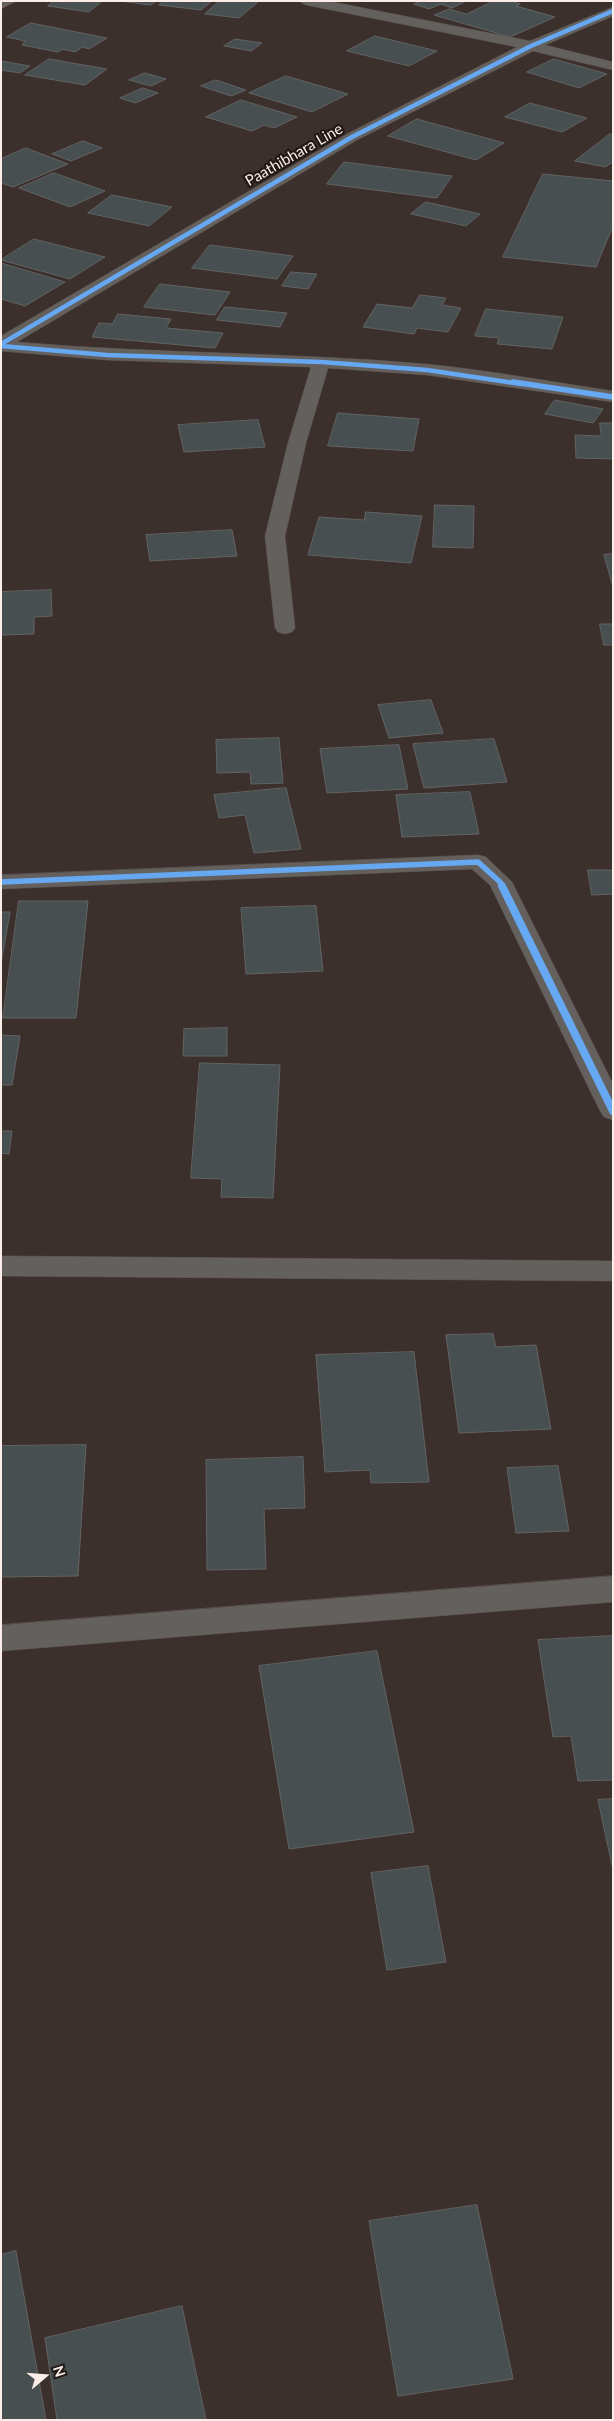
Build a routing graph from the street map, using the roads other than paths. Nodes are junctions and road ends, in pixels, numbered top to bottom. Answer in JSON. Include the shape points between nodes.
{"nodes":[{"id":1,"x":9,"y":1,"type":"edge"},
{"id":2,"x":306,"y":1,"type":"edge"},
{"id":3,"x":1,"y":5,"type":"edge"},
{"id":4,"x":613,"y":11,"type":"edge"},
{"id":5,"x":531,"y":46,"type":"junction"},
{"id":6,"x":613,"y":66,"type":"edge"},
{"id":7,"x":1,"y":345,"type":"edge"},
{"id":8,"x":321,"y":362,"type":"junction"},
{"id":9,"x":613,"y":397,"type":"edge"},
{"id":10,"x":285,"y":628,"type":"dead end"},
{"id":11,"x":1,"y":882,"type":"edge"},
{"id":12,"x":613,"y":1111,"type":"edge"},
{"id":13,"x":1,"y":1266,"type":"edge"},
{"id":14,"x":613,"y":1271,"type":"edge"},
{"id":15,"x":613,"y":1590,"type":"edge"},
{"id":16,"x":1,"y":1638,"type":"edge"}],
"edges":[{"from":1,"to":3,"type":"street"},
{"from":2,"to":5,"type":"street"},
{"from":4,"to":5,"type":"street","name":"Paathibhara Line"},
{"from":5,"to":6,"type":"street"},
{"from":5,"to":7,"type":"street","name":"Paathibhara Line","via":[[352,137]]},
{"from":7,"to":8,"type":"street","via":[[107,355]]},
{"from":8,"to":9,"type":"street","via":[[427,370]]},
{"from":8,"to":10,"type":"street","via":[[297,443],[275,536]]},
{"from":11,"to":12,"type":"street","via":[[478,862],[500,882]]},
{"from":13,"to":14,"type":"street"},
{"from":15,"to":16,"type":"street"}]}
